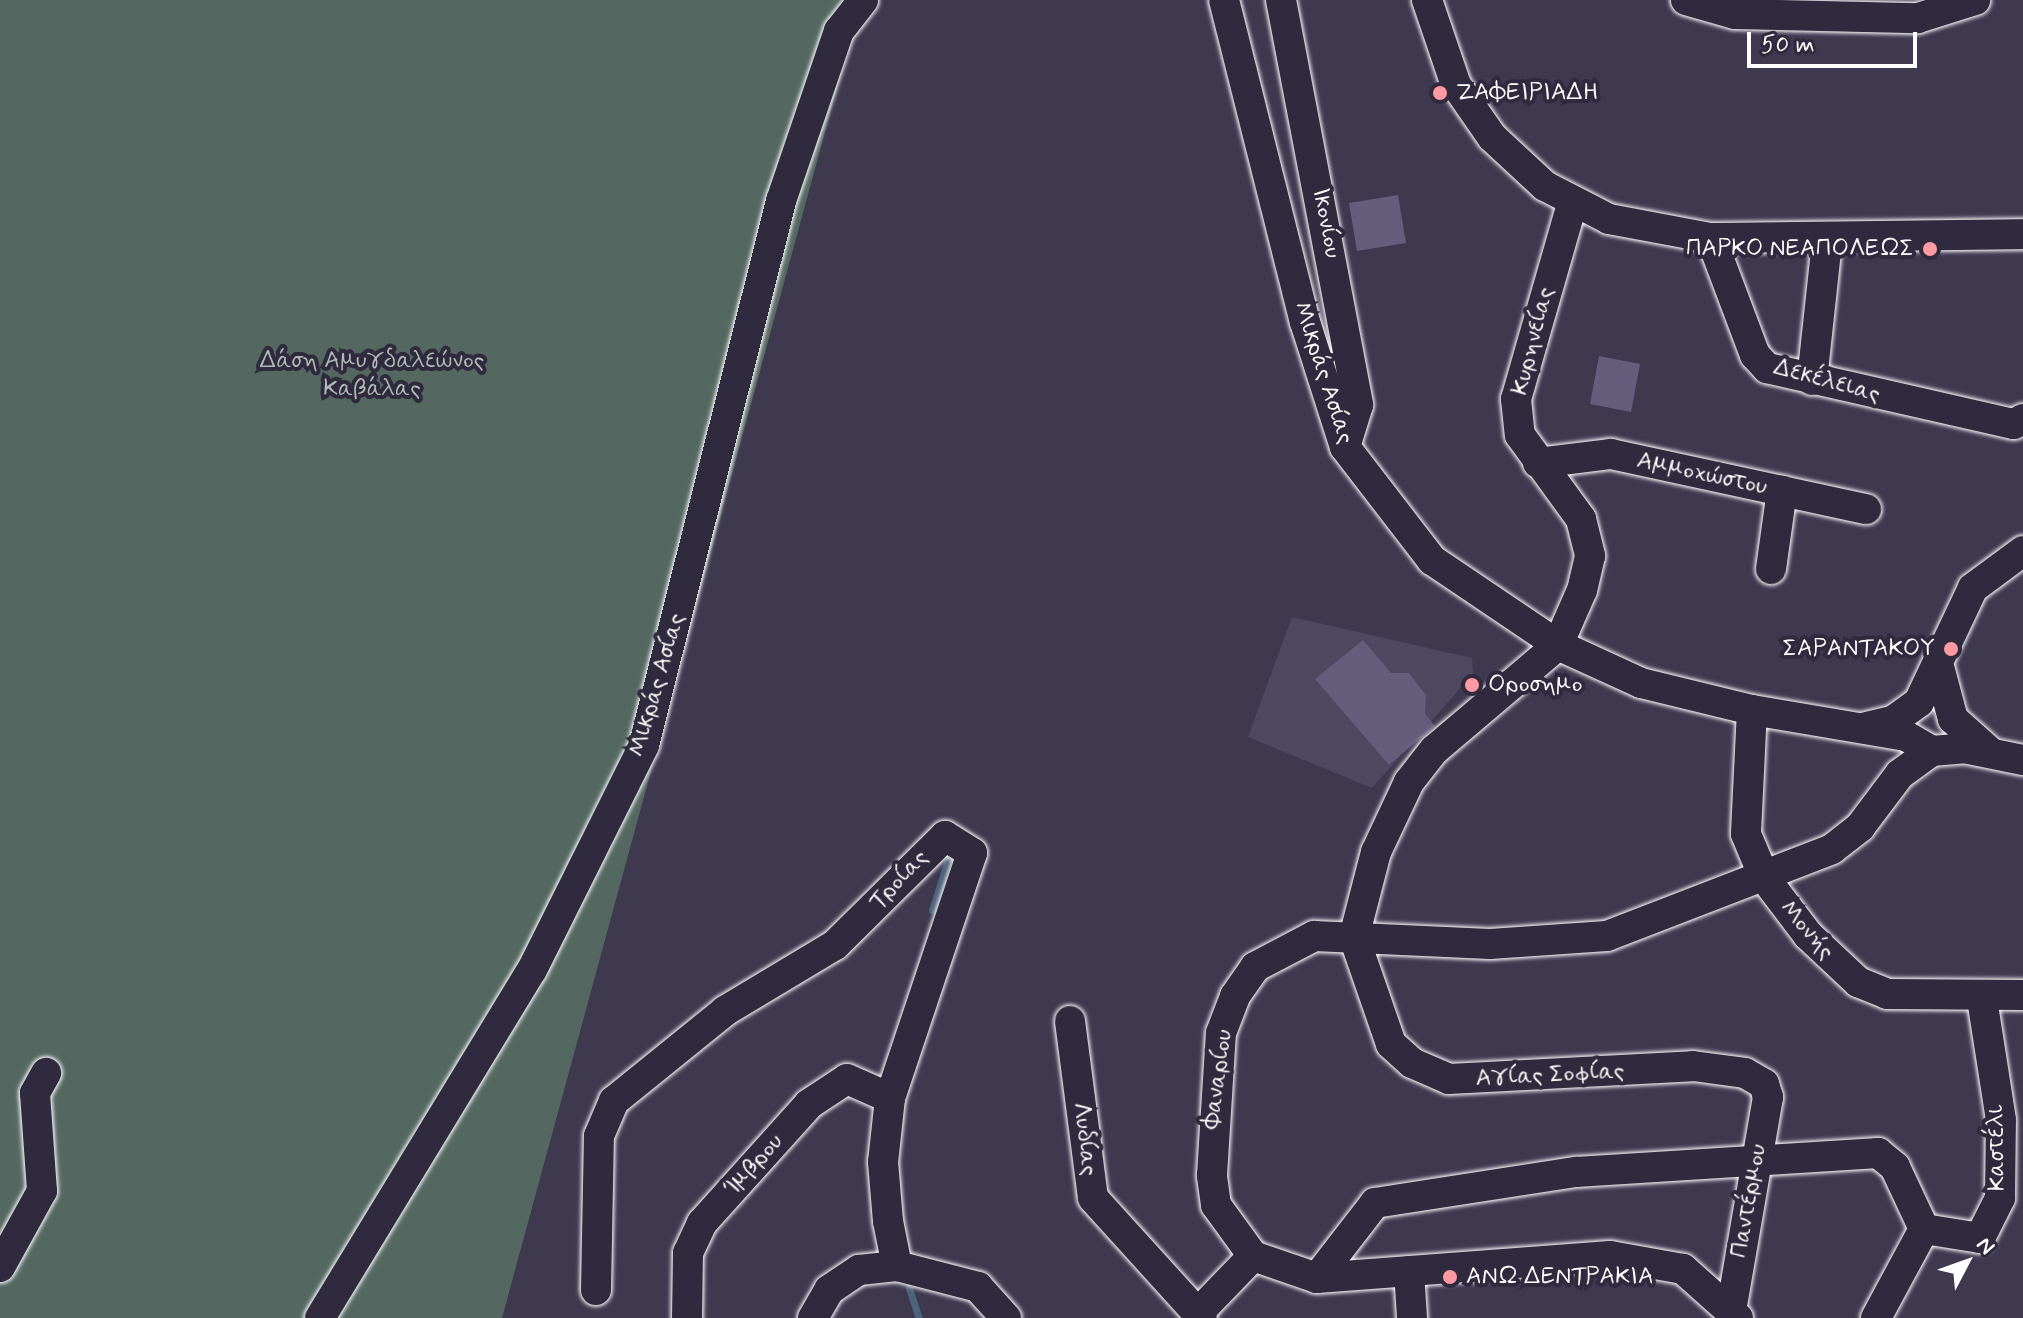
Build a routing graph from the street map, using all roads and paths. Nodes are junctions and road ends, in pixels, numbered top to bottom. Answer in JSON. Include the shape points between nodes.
{"nodes":[{"id":1,"x":863,"y":0,"type":"edge"},
{"id":2,"x":1224,"y":0,"type":"edge"},
{"id":3,"x":1281,"y":0,"type":"edge"},
{"id":4,"x":1427,"y":0,"type":"edge"},
{"id":5,"x":1686,"y":0,"type":"edge"},
{"id":6,"x":1975,"y":0,"type":"edge"},
{"id":7,"x":1572,"y":204,"type":"junction"},
{"id":8,"x":2023,"y":234,"type":"edge"},
{"id":9,"x":1711,"y":238,"type":"junction"},
{"id":10,"x":1827,"y":241,"type":"junction"},
{"id":11,"x":1812,"y":380,"type":"junction"},
{"id":12,"x":2023,"y":419,"type":"edge"},
{"id":13,"x":1345,"y":447,"type":"junction"},
{"id":14,"x":1538,"y":463,"type":"junction"},
{"id":15,"x":1782,"y":491,"type":"junction"},
{"id":16,"x":1866,"y":509,"type":"dead end"},
{"id":17,"x":2023,"y":551,"type":"edge"},
{"id":18,"x":1771,"y":569,"type":"dead end"},
{"id":19,"x":1558,"y":645,"type":"junction"},
{"id":20,"x":1940,"y":656,"type":"junction"},
{"id":21,"x":1752,"y":710,"type":"junction"},
{"id":22,"x":1951,"y":714,"type":"junction"},
{"id":23,"x":1911,"y":717,"type":"junction"},
{"id":24,"x":1936,"y":750,"type":"junction"},
{"id":25,"x":1991,"y":753,"type":"junction"},
{"id":26,"x":2023,"y":760,"type":"edge"},
{"id":27,"x":1883,"y":797,"type":"junction"},
{"id":28,"x":1764,"y":877,"type":"junction"},
{"id":29,"x":1354,"y":937,"type":"junction"},
{"id":30,"x":2023,"y":995,"type":"edge"},
{"id":31,"x":1982,"y":998,"type":"junction"},
{"id":32,"x":1070,"y":1021,"type":"dead end"},
{"id":33,"x":46,"y":1073,"type":"dead end"},
{"id":34,"x":1764,"y":1084,"type":"joint"},
{"id":35,"x":890,"y":1098,"type":"junction"},
{"id":36,"x":1755,"y":1161,"type":"junction"},
{"id":37,"x":1924,"y":1229,"type":"junction"},
{"id":38,"x":1253,"y":1256,"type":"junction"},
{"id":39,"x":897,"y":1266,"type":"junction"},
{"id":40,"x":0,"y":1267,"type":"edge"},
{"id":41,"x":1409,"y":1271,"type":"junction"},
{"id":42,"x":1317,"y":1278,"type":"junction"},
{"id":43,"x":596,"y":1290,"type":"dead end"},
{"id":44,"x":1733,"y":1314,"type":"edge"},
{"id":45,"x":1200,"y":1316,"type":"edge"},
{"id":46,"x":320,"y":1318,"type":"edge"},
{"id":47,"x":687,"y":1318,"type":"edge"},
{"id":48,"x":813,"y":1318,"type":"edge"},
{"id":49,"x":1006,"y":1318,"type":"edge"},
{"id":50,"x":1412,"y":1318,"type":"edge"},
{"id":51,"x":1876,"y":1318,"type":"edge"}],
"edges":[{"from":1,"to":46,"type":"street","name":"Μικράς Ασίας","via":[[839,31],[781,201],[644,745],[532,970]]},
{"from":2,"to":13,"type":"street","name":"Μικράς Ασίας","via":[[1305,322]]},
{"from":3,"to":13,"type":"street","name":"Ικονίου","via":[[1358,405]]},
{"from":4,"to":7,"type":"street","via":[[1473,112],[1519,165]]},
{"from":5,"to":6,"type":"street","via":[[1735,14],[1918,18]]},
{"from":7,"to":9,"type":"street","via":[[1653,232]]},
{"from":7,"to":14,"type":"street","name":"Κυρηνείας","via":[[1516,399],[1520,435]]},
{"from":8,"to":10,"type":"street"},
{"from":9,"to":10,"type":"street"},
{"from":9,"to":11,"type":"street","name":"Δεκέλειας","via":[[1755,355],[1767,368]]},
{"from":10,"to":11,"type":"street"},
{"from":11,"to":12,"type":"street","name":"Δεκέλειας","via":[[2014,424]]},
{"from":13,"to":19,"type":"street","name":"Μικράς Ασίας","via":[[1432,560]]},
{"from":14,"to":15,"type":"street","name":"Αμμοχώστου","via":[[1611,454]]},
{"from":14,"to":19,"type":"street","name":"Κυρηνείας","via":[[1581,519],[1590,556]]},
{"from":15,"to":16,"type":"street","name":"Αμμοχώστου"},
{"from":15,"to":18,"type":"street"},
{"from":17,"to":20,"type":"street","via":[[1973,588]]},
{"from":19,"to":21,"type":"street","name":"Μικράς Ασίας","via":[[1668,691]]},
{"from":19,"to":29,"type":"street","via":[[1434,750],[1409,782],[1376,852]]},
{"from":20,"to":22,"type":"street"},
{"from":20,"to":23,"type":"street"},
{"from":21,"to":23,"type":"street","name":"Μικράς Ασίας","via":[[1851,728]]},
{"from":21,"to":28,"type":"street","name":"Μονής","via":[[1742,808]]},
{"from":22,"to":23,"type":"street"},
{"from":22,"to":24,"type":"street","via":[[1952,736]]},
{"from":22,"to":25,"type":"street"},
{"from":23,"to":24,"type":"street"},
{"from":23,"to":27,"type":"street"},
{"from":24,"to":25,"type":"street"},
{"from":24,"to":27,"type":"street","name":"Φαναρίου"},
{"from":25,"to":26,"type":"street"},
{"from":27,"to":28,"type":"street","name":"Φαναρίου","via":[[1832,849]]},
{"from":28,"to":29,"type":"street","name":"Φαναρίου","via":[[1607,936],[1553,944]]},
{"from":28,"to":31,"type":"street","name":"Μονής","via":[[1808,935],[1858,982],[1887,994]]},
{"from":29,"to":34,"type":"street","name":"Αγίας Σοφίας","via":[[1391,1044],[1412,1063],[1449,1079],[1693,1066],[1745,1073]]},
{"from":29,"to":38,"type":"street","name":"Φαναρίου","via":[[1314,936],[1255,967],[1221,1033],[1209,1129],[1216,1205]]},
{"from":30,"to":31,"type":"street","name":"Μονής"},
{"from":31,"to":37,"type":"street","name":"Καστέλι","via":[[2001,1120],[2000,1198],[1980,1238]]},
{"from":32,"to":45,"type":"street","name":"Λυδίας","via":[[1093,1198]]},
{"from":33,"to":40,"type":"street","via":[[35,1093],[42,1191]]},
{"from":34,"to":36,"type":"street","name":"Παντέρμου"},
{"from":35,"to":39,"type":"street","name":"Τροίας","via":[[883,1162]]},
{"from":35,"to":43,"type":"street","name":"Τροίας","via":[[968,874],[972,853],[958,839],[937,840],[835,945],[725,1011],[614,1101],[599,1136]]},
{"from":35,"to":47,"type":"street","name":"Ίμβρου","via":[[847,1079],[809,1104],[702,1223],[688,1253]]},
{"from":36,"to":37,"type":"street","via":[[1878,1153],[1895,1167]]},
{"from":36,"to":42,"type":"street","via":[[1576,1172],[1375,1203]]},
{"from":36,"to":44,"type":"street","name":"Παντέρμου"},
{"from":37,"to":51,"type":"street"},
{"from":38,"to":42,"type":"street"},
{"from":38,"to":45,"type":"street","name":"Λυδίας"},
{"from":39,"to":48,"type":"street","via":[[859,1270],[829,1290]]},
{"from":39,"to":49,"type":"street","via":[[978,1287]]},
{"from":41,"to":42,"type":"street"},
{"from":41,"to":44,"type":"street","via":[[1610,1256],[1683,1269]]},
{"from":41,"to":50,"type":"street"}]}
